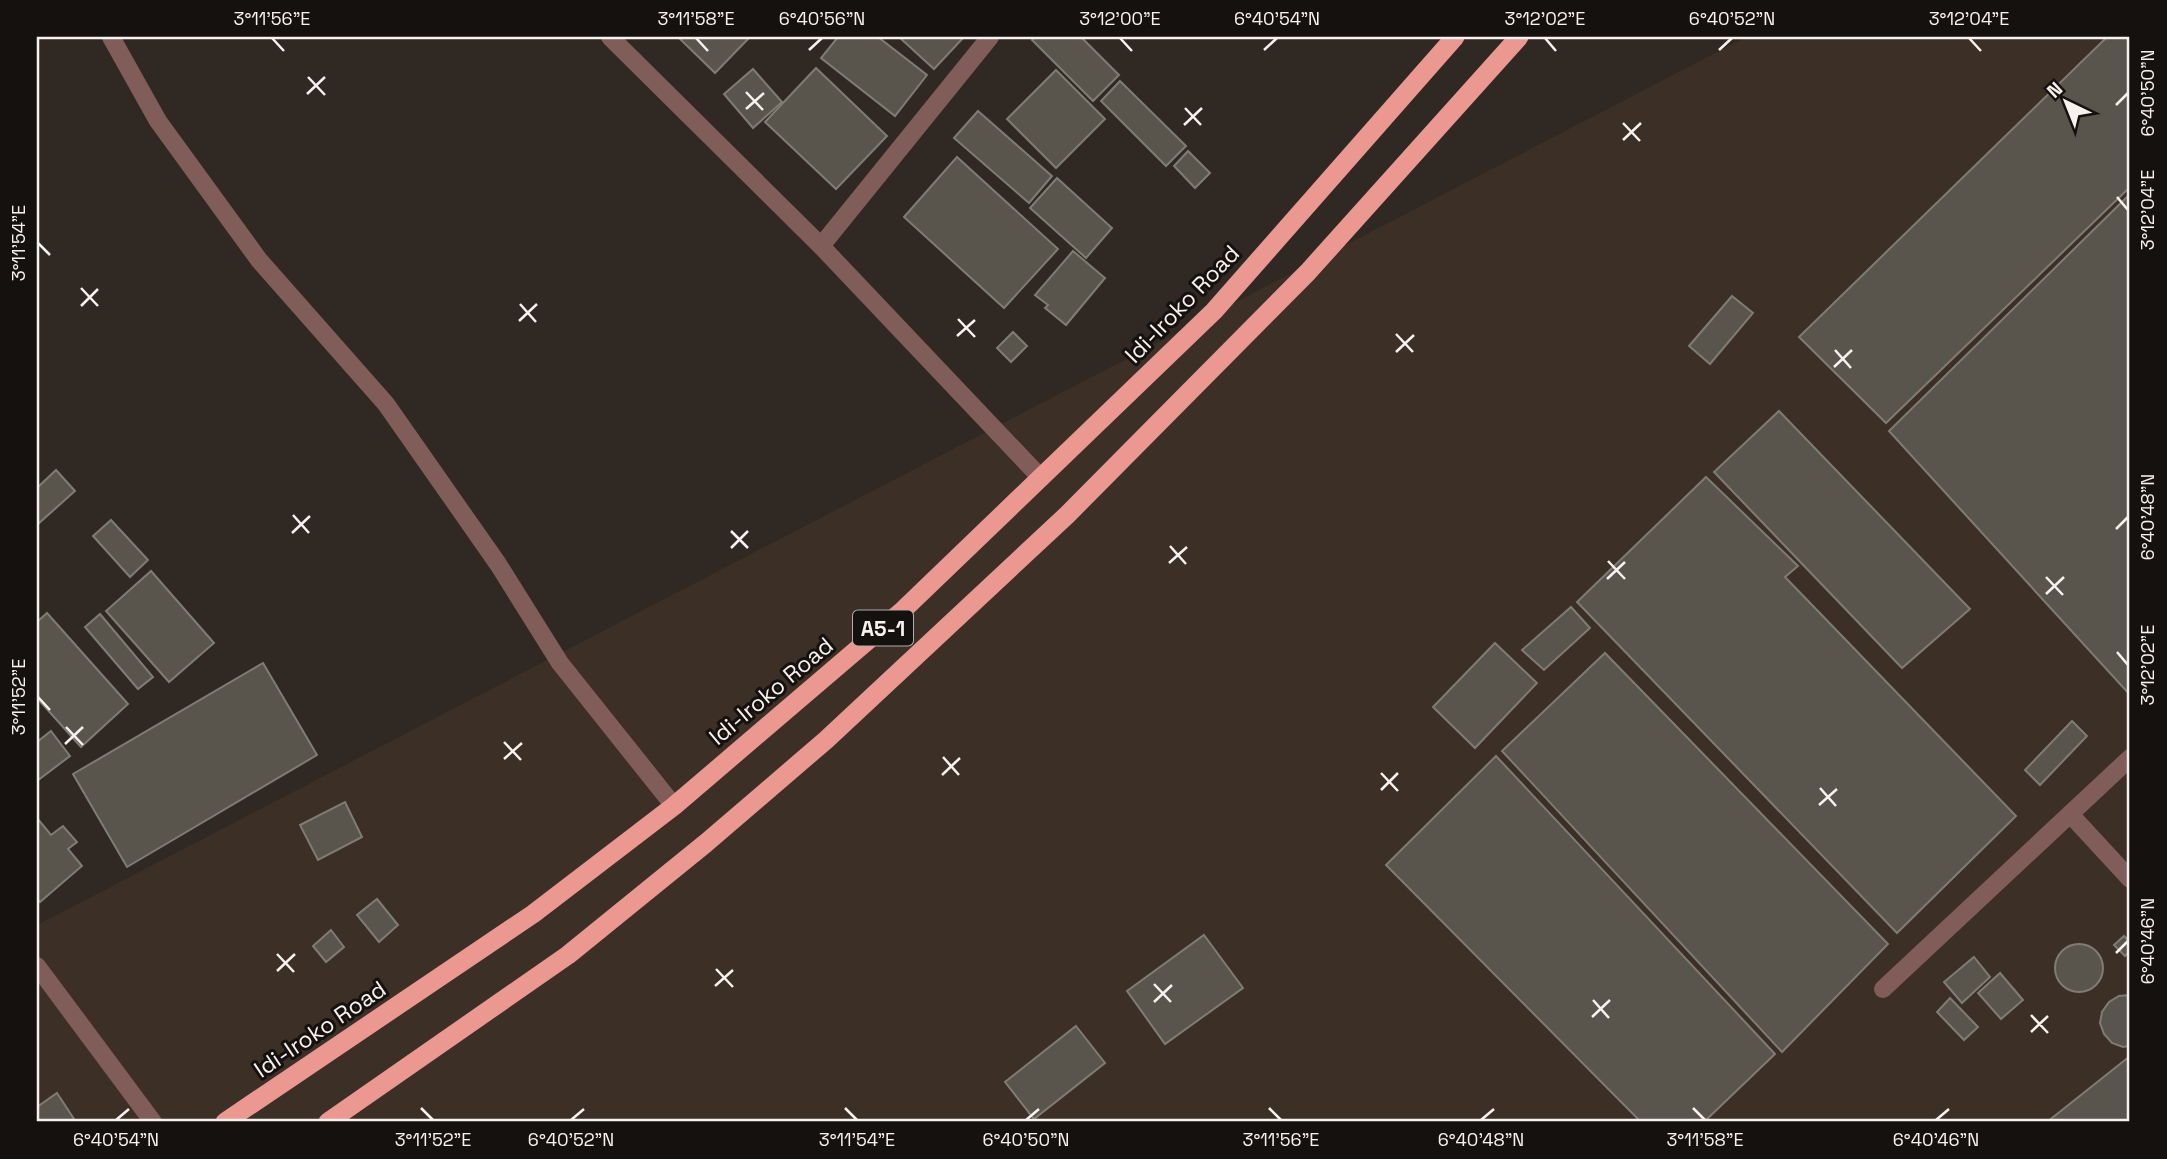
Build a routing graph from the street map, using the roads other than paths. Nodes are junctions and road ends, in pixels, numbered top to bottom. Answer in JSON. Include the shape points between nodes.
{"nodes":[{"id":1,"x":111,"y":37,"type":"edge"},
{"id":2,"x":610,"y":37,"type":"edge"},
{"id":3,"x":990,"y":37,"type":"edge"},
{"id":4,"x":1455,"y":37,"type":"edge"},
{"id":5,"x":1518,"y":37,"type":"edge"},
{"id":6,"x":821,"y":246,"type":"junction"},
{"id":7,"x":1041,"y":478,"type":"junction"},
{"id":8,"x":2130,"y":758,"type":"edge"},
{"id":9,"x":674,"y":806,"type":"junction"},
{"id":10,"x":2070,"y":814,"type":"junction"},
{"id":11,"x":2130,"y":879,"type":"edge"},
{"id":12,"x":37,"y":966,"type":"edge"},
{"id":13,"x":1883,"y":989,"type":"dead end"},
{"id":14,"x":153,"y":1122,"type":"edge"},
{"id":15,"x":225,"y":1122,"type":"edge"},
{"id":16,"x":328,"y":1122,"type":"edge"}],
"edges":[{"from":1,"to":9,"type":"street","via":[[158,121],[259,260],[386,404],[498,564],[560,663]]},
{"from":2,"to":6,"type":"street"},
{"from":3,"to":6,"type":"street"},
{"from":4,"to":7,"type":"highway","name":"Idi-Iroko Road","number":"A5-1","via":[[1214,311]]},
{"from":5,"to":16,"type":"highway","number":"A5-1","via":[[1308,272],[1067,515],[826,740],[568,955]]},
{"from":6,"to":7,"type":"street"},
{"from":7,"to":9,"type":"highway","name":"Idi-Iroko Road","number":"A5-1","via":[[901,612]]},
{"from":8,"to":10,"type":"street"},
{"from":9,"to":15,"type":"highway","name":"Idi-Iroko Road","number":"A5-1","via":[[533,914]]},
{"from":10,"to":11,"type":"street"},
{"from":10,"to":13,"type":"street"},
{"from":12,"to":14,"type":"street"}]}
